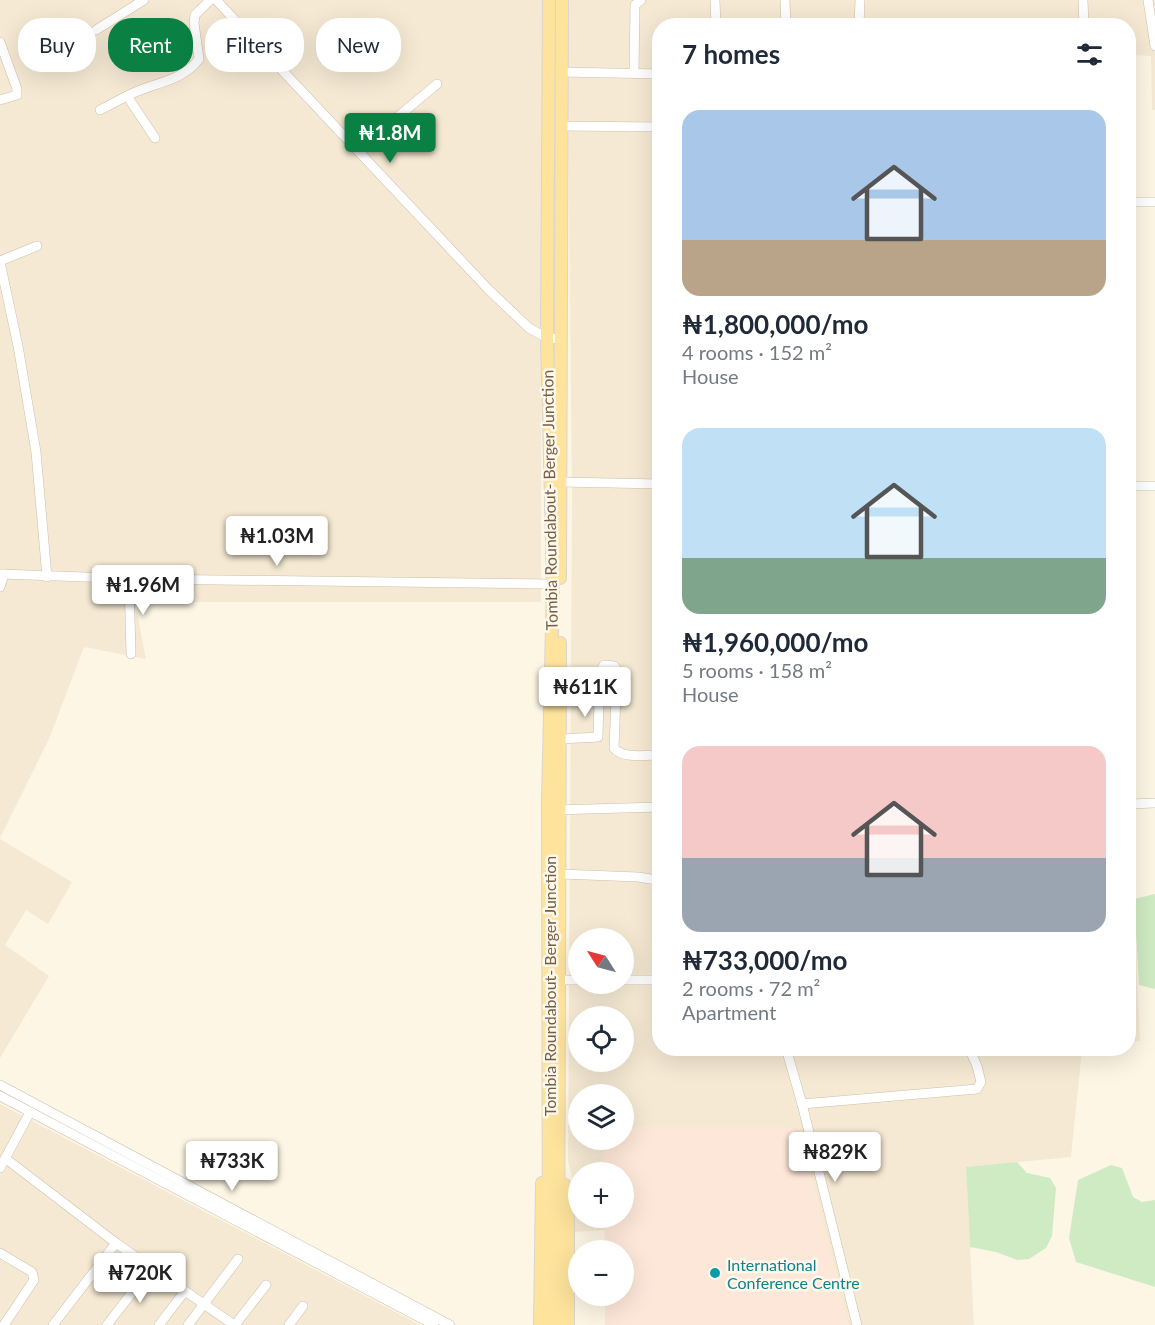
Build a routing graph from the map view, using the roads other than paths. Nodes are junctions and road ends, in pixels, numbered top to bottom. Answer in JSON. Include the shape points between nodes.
{"nodes":[{"id":1,"x":144,"y":0,"type":"edge"},
{"id":2,"x":210,"y":0,"type":"edge"},
{"id":3,"x":216,"y":0,"type":"edge"},
{"id":4,"x":549,"y":0,"type":"edge"},
{"id":5,"x":562,"y":0,"type":"edge"},
{"id":6,"x":641,"y":0,"type":"edge"},
{"id":7,"x":715,"y":0,"type":"edge"},
{"id":8,"x":785,"y":0,"type":"edge"},
{"id":9,"x":860,"y":0,"type":"edge"},
{"id":10,"x":1083,"y":0,"type":"edge"},
{"id":11,"x":1148,"y":0,"type":"edge"},
{"id":12,"x":716,"y":18,"type":"edge"},
{"id":13,"x":786,"y":18,"type":"edge"},
{"id":14,"x":860,"y":18,"type":"edge"},
{"id":15,"x":1084,"y":18,"type":"edge"},
{"id":16,"x":96,"y":30,"type":"dead end"},
{"id":17,"x":0,"y":42,"type":"edge"},
{"id":18,"x":1155,"y":46,"type":"edge"},
{"id":19,"x":562,"y":72,"type":"junction"},
{"id":20,"x":634,"y":73,"type":"junction"},
{"id":21,"x":652,"y":74,"type":"edge"},
{"id":22,"x":436,"y":84,"type":"dead end"},
{"id":23,"x":127,"y":96,"type":"junction"},
{"id":24,"x":0,"y":100,"type":"edge"},
{"id":25,"x":100,"y":110,"type":"dead end"},
{"id":26,"x":561,"y":126,"type":"junction"},
{"id":27,"x":652,"y":127,"type":"edge"},
{"id":28,"x":155,"y":138,"type":"dead end"},
{"id":29,"x":358,"y":150,"type":"junction"},
{"id":30,"x":1136,"y":202,"type":"edge"},
{"id":31,"x":1155,"y":202,"type":"edge"},
{"id":32,"x":37,"y":246,"type":"dead end"},
{"id":33,"x":0,"y":262,"type":"edge"},
{"id":34,"x":547,"y":338,"type":"junction"},
{"id":35,"x":561,"y":339,"type":"junction"},
{"id":36,"x":561,"y":482,"type":"junction"},
{"id":37,"x":652,"y":484,"type":"edge"},
{"id":38,"x":1136,"y":486,"type":"edge"},
{"id":39,"x":1155,"y":486,"type":"edge"},
{"id":40,"x":2,"y":574,"type":"edge"},
{"id":41,"x":47,"y":577,"type":"junction"},
{"id":42,"x":129,"y":579,"type":"junction"},
{"id":43,"x":553,"y":584,"type":"junction"},
{"id":44,"x":0,"y":587,"type":"edge"},
{"id":45,"x":131,"y":654,"type":"dead end"},
{"id":46,"x":559,"y":699,"type":"junction"},
{"id":47,"x":599,"y":700,"type":"junction"},
{"id":48,"x":598,"y":737,"type":"junction"},
{"id":49,"x":560,"y":739,"type":"junction"},
{"id":50,"x":614,"y":748,"type":"junction"},
{"id":51,"x":652,"y":755,"type":"edge"},
{"id":52,"x":1155,"y":803,"type":"edge"},
{"id":53,"x":1136,"y":804,"type":"edge"},
{"id":54,"x":652,"y":807,"type":"edge"},
{"id":55,"x":554,"y":810,"type":"junction"},
{"id":56,"x":560,"y":874,"type":"junction"},
{"id":57,"x":652,"y":879,"type":"edge"},
{"id":58,"x":560,"y":980,"type":"junction"},
{"id":59,"x":568,"y":980,"type":"edge"},
{"id":60,"x":634,"y":980,"type":"edge"},
{"id":61,"x":652,"y":980,"type":"edge"},
{"id":62,"x":788,"y":1056,"type":"edge"},
{"id":63,"x":973,"y":1056,"type":"edge"},
{"id":64,"x":0,"y":1085,"type":"edge"},
{"id":65,"x":0,"y":1096,"type":"edge"},
{"id":66,"x":802,"y":1104,"type":"junction"},
{"id":67,"x":549,"y":1110,"type":"junction"},
{"id":68,"x":30,"y":1112,"type":"junction"},
{"id":69,"x":5,"y":1158,"type":"junction"},
{"id":70,"x":559,"y":1158,"type":"junction"},
{"id":71,"x":0,"y":1168,"type":"edge"},
{"id":72,"x":116,"y":1243,"type":"junction"},
{"id":73,"x":0,"y":1253,"type":"edge"},
{"id":74,"x":238,"y":1259,"type":"dead end"},
{"id":75,"x":151,"y":1268,"type":"junction"},
{"id":76,"x":266,"y":1285,"type":"dead end"},
{"id":77,"x":554,"y":1287,"type":"junction"},
{"id":78,"x":185,"y":1291,"type":"junction"},
{"id":79,"x":204,"y":1304,"type":"junction"},
{"id":80,"x":303,"y":1306,"type":"dead end"},
{"id":81,"x":110,"y":1324,"type":"edge"},
{"id":82,"x":4,"y":1325,"type":"edge"},
{"id":83,"x":53,"y":1325,"type":"edge"},
{"id":84,"x":159,"y":1325,"type":"edge"},
{"id":85,"x":188,"y":1325,"type":"edge"},
{"id":86,"x":235,"y":1325,"type":"edge"},
{"id":87,"x":289,"y":1325,"type":"edge"},
{"id":88,"x":434,"y":1325,"type":"edge"},
{"id":89,"x":450,"y":1325,"type":"edge"},
{"id":90,"x":540,"y":1325,"type":"edge"},
{"id":91,"x":549,"y":1325,"type":"edge"},
{"id":92,"x":558,"y":1325,"type":"edge"},
{"id":93,"x":568,"y":1325,"type":"edge"},
{"id":94,"x":857,"y":1325,"type":"edge"}],
"edges":[{"from":1,"to":16,"type":"street"},
{"from":2,"to":23,"type":"street","via":[[195,15],[199,59],[194,65],[166,82]]},
{"from":3,"to":29,"type":"street"},
{"from":4,"to":34,"type":"main road","name":"Tombia Roundabout- Berger Junction"},
{"from":5,"to":19,"type":"main road","name":"Tombia Roundabout- Berger Junction"},
{"from":6,"to":20,"type":"street","via":[[635,5]]},
{"from":7,"to":12,"type":"street"},
{"from":8,"to":13,"type":"street"},
{"from":9,"to":14,"type":"street"},
{"from":10,"to":15,"type":"street"},
{"from":11,"to":18,"type":"street"},
{"from":17,"to":24,"type":"street","via":[[17,95]]},
{"from":19,"to":20,"type":"street"},
{"from":19,"to":26,"type":"main road","name":"Tombia Roundabout- Berger Junction"},
{"from":20,"to":21,"type":"street"},
{"from":22,"to":29,"type":"street"},
{"from":23,"to":25,"type":"street"},
{"from":23,"to":28,"type":"street"},
{"from":26,"to":27,"type":"street"},
{"from":26,"to":35,"type":"main road","name":"Tombia Roundabout- Berger Junction"},
{"from":29,"to":34,"type":"street","via":[[488,288],[529,328]]},
{"from":30,"to":31,"type":"street"},
{"from":32,"to":33,"type":"street"},
{"from":33,"to":41,"type":"street","via":[[36,452]]},
{"from":34,"to":35,"type":"street"},
{"from":34,"to":43,"type":"main road","name":"Tombia Roundabout- Berger Junction"},
{"from":35,"to":36,"type":"main road","name":"Tombia Roundabout- Berger Junction"},
{"from":36,"to":37,"type":"street"},
{"from":36,"to":46,"type":"main road","name":"Tombia Roundabout- Berger Junction"},
{"from":38,"to":39,"type":"street"},
{"from":40,"to":41,"type":"street"},
{"from":40,"to":44,"type":"street"},
{"from":41,"to":42,"type":"street"},
{"from":42,"to":43,"type":"street"},
{"from":42,"to":45,"type":"street"},
{"from":43,"to":55,"type":"main road","name":"Tombia Roundabout- Berger Junction"},
{"from":46,"to":47,"type":"street"},
{"from":46,"to":49,"type":"main road","name":"Tombia Roundabout- Berger Junction"},
{"from":47,"to":48,"type":"street"},
{"from":47,"to":50,"type":"street","via":[[599,671],[604,665],[614,666]]},
{"from":48,"to":49,"type":"street"},
{"from":48,"to":50,"type":"street"},
{"from":49,"to":55,"type":"main road","name":"Tombia Roundabout- Berger Junction"},
{"from":50,"to":51,"type":"street","via":[[619,754]]},
{"from":52,"to":53,"type":"street"},
{"from":54,"to":55,"type":"street"},
{"from":55,"to":56,"type":"main road","name":"Tombia Roundabout- Berger Junction"},
{"from":55,"to":67,"type":"main road","name":"Tombia Roundabout- Berger Junction"},
{"from":56,"to":57,"type":"street"},
{"from":56,"to":58,"type":"main road","name":"Tombia Roundabout- Berger Junction"},
{"from":58,"to":59,"type":"street"},
{"from":58,"to":70,"type":"main road","name":"Tombia Roundabout- Berger Junction"},
{"from":60,"to":61,"type":"street"},
{"from":62,"to":66,"type":"street"},
{"from":63,"to":66,"type":"street","via":[[981,1082],[977,1089]]},
{"from":64,"to":89,"type":"street"},
{"from":65,"to":68,"type":"street"},
{"from":66,"to":94,"type":"street"},
{"from":67,"to":77,"type":"main road","name":"Tombia Roundabout- Berger Junction"},
{"from":67,"to":90,"type":"main road","via":[[540,1210]]},
{"from":68,"to":69,"type":"street"},
{"from":68,"to":88,"type":"street"},
{"from":69,"to":71,"type":"street"},
{"from":69,"to":72,"type":"street"},
{"from":70,"to":77,"type":"main road","name":"Tombia Roundabout- Berger Junction"},
{"from":70,"to":93,"type":"main road","via":[[568,1220]]},
{"from":72,"to":75,"type":"street"},
{"from":72,"to":83,"type":"street"},
{"from":73,"to":82,"type":"street","via":[[34,1276]]},
{"from":74,"to":79,"type":"street"},
{"from":75,"to":78,"type":"street"},
{"from":75,"to":81,"type":"street"},
{"from":76,"to":86,"type":"street"},
{"from":77,"to":91,"type":"main road"},
{"from":77,"to":92,"type":"main road"},
{"from":78,"to":79,"type":"street"},
{"from":78,"to":84,"type":"street"},
{"from":79,"to":85,"type":"street"},
{"from":79,"to":86,"type":"street"},
{"from":80,"to":87,"type":"street"}]}
